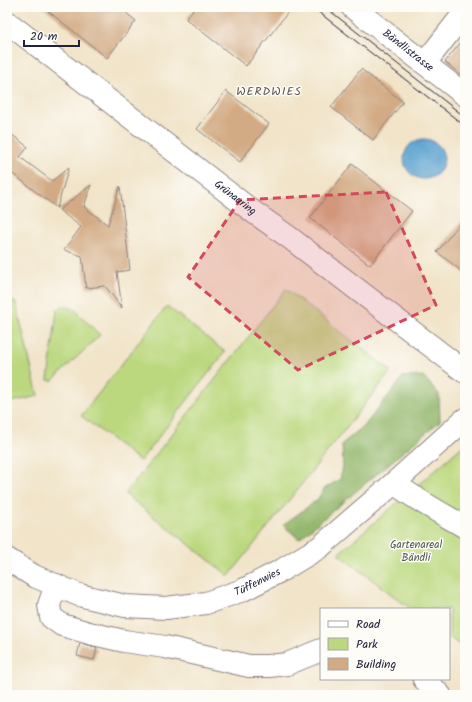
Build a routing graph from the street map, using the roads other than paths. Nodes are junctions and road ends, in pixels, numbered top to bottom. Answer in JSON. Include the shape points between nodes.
{"nodes":[{"id":1,"x":352,"y":7,"type":"edge"},
{"id":2,"x":465,"y":12,"type":"edge"},
{"id":3,"x":7,"y":22,"type":"edge"},
{"id":4,"x":425,"y":64,"type":"junction"},
{"id":5,"x":465,"y":94,"type":"edge"},
{"id":6,"x":465,"y":372,"type":"edge"},
{"id":7,"x":465,"y":419,"type":"edge"},
{"id":8,"x":394,"y":483,"type":"junction"},
{"id":9,"x":465,"y":527,"type":"edge"},
{"id":10,"x":7,"y":559,"type":"edge"},
{"id":11,"x":56,"y":585,"type":"junction"},
{"id":12,"x":320,"y":650,"type":"edge"},
{"id":13,"x":425,"y":680,"type":"edge"},
{"id":14,"x":440,"y":695,"type":"edge"}],
"edges":[{"from":1,"to":4,"type":"street","name":"Bändlistrasse"},
{"from":2,"to":4,"type":"street"},
{"from":3,"to":6,"type":"street","name":"Grünauring"},
{"from":4,"to":5,"type":"street","name":"Bändlistrasse"},
{"from":7,"to":8,"type":"street","name":"Tüffenwies"},
{"from":8,"to":9,"type":"street"},
{"from":8,"to":11,"type":"street","name":"Tüffenwies","via":[[320,547],[243,590],[206,603],[166,608],[125,606],[79,595]]},
{"from":10,"to":11,"type":"street","name":"Tüffenwies","via":[[34,576]]},
{"from":11,"to":12,"type":"street","via":[[49,605],[51,617],[62,626],[89,633],[259,666],[287,664]]},
{"from":13,"to":14,"type":"street"}]}
